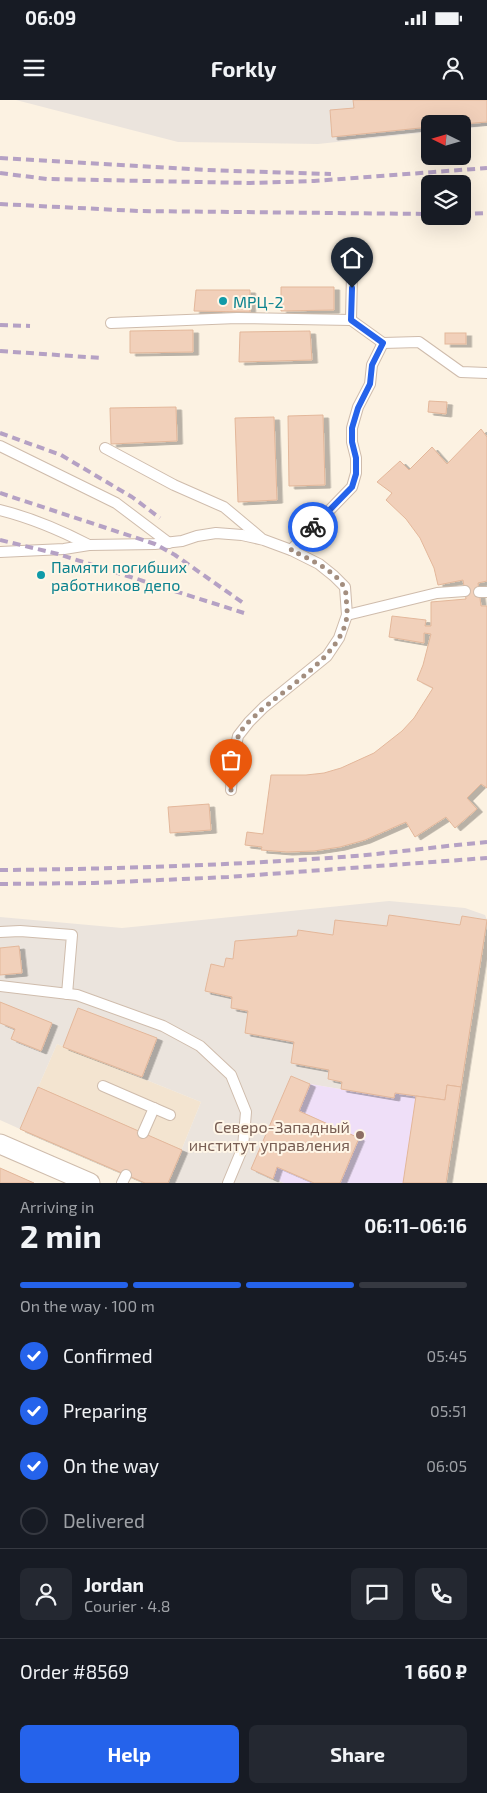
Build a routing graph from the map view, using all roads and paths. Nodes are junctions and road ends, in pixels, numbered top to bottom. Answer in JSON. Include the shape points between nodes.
{"nodes":[{"id":1,"x":352,"y":274,"type":"dead end"},
{"id":2,"x":351,"y":320,"type":"junction"},
{"id":3,"x":112,"y":323,"type":"dead end"},
{"id":4,"x":383,"y":343,"type":"junction"},
{"id":5,"x":487,"y":373,"type":"edge"},
{"id":6,"x":0,"y":446,"type":"edge"},
{"id":7,"x":105,"y":448,"type":"dead end"},
{"id":8,"x":0,"y":510,"type":"edge"},
{"id":9,"x":264,"y":540,"type":"junction"},
{"id":10,"x":169,"y":543,"type":"junction"},
{"id":11,"x":89,"y":545,"type":"junction"},
{"id":12,"x":291,"y":550,"type":"junction"},
{"id":13,"x":0,"y":552,"type":"edge"},
{"id":14,"x":464,"y":591,"type":"dead end"},
{"id":15,"x":347,"y":615,"type":"junction"},
{"id":16,"x":231,"y":790,"type":"dead end"},
{"id":17,"x":0,"y":932,"type":"edge"},
{"id":18,"x":0,"y":986,"type":"edge"},
{"id":19,"x":66,"y":994,"type":"junction"},
{"id":20,"x":103,"y":1086,"type":"dead end"},
{"id":21,"x":154,"y":1108,"type":"junction"},
{"id":22,"x":170,"y":1115,"type":"dead end"},
{"id":23,"x":143,"y":1133,"type":"dead end"},
{"id":24,"x":0,"y":1144,"type":"edge"},
{"id":25,"x":90,"y":1183,"type":"edge"},
{"id":26,"x":228,"y":1183,"type":"edge"}],
"edges":[{"from":1,"to":2,"type":"lane"},
{"from":2,"to":3,"type":"lane","via":[[237,318]]},
{"from":2,"to":4,"type":"lane"},
{"from":4,"to":5,"type":"lane","via":[[419,342],[461,372]]},
{"from":4,"to":12,"type":"lane","via":[[372,365],[370,384],[352,428],[356,474],[352,487]]},
{"from":6,"to":10,"type":"lane","via":[[116,503]]},
{"from":7,"to":9,"type":"lane","via":[[224,507]]},
{"from":8,"to":11,"type":"lane","via":[[57,528]]},
{"from":9,"to":10,"type":"lane","via":[[216,533]]},
{"from":9,"to":12,"type":"lane"},
{"from":10,"to":11,"type":"lane"},
{"from":11,"to":13,"type":"lane"},
{"from":12,"to":15,"type":"lane","via":[[318,564],[345,587]]},
{"from":14,"to":15,"type":"lane","via":[[437,593]]},
{"from":15,"to":16,"type":"lane","via":[[339,638],[327,656],[264,707],[238,736]]},
{"from":17,"to":19,"type":"lane","via":[[72,935]]},
{"from":18,"to":19,"type":"lane"},
{"from":19,"to":26,"type":"lane","via":[[163,1026],[200,1046],[231,1075],[246,1112],[243,1147]]},
{"from":20,"to":21,"type":"lane"},
{"from":21,"to":22,"type":"lane"},
{"from":21,"to":23,"type":"lane"},
{"from":24,"to":25,"type":"street"}]}
